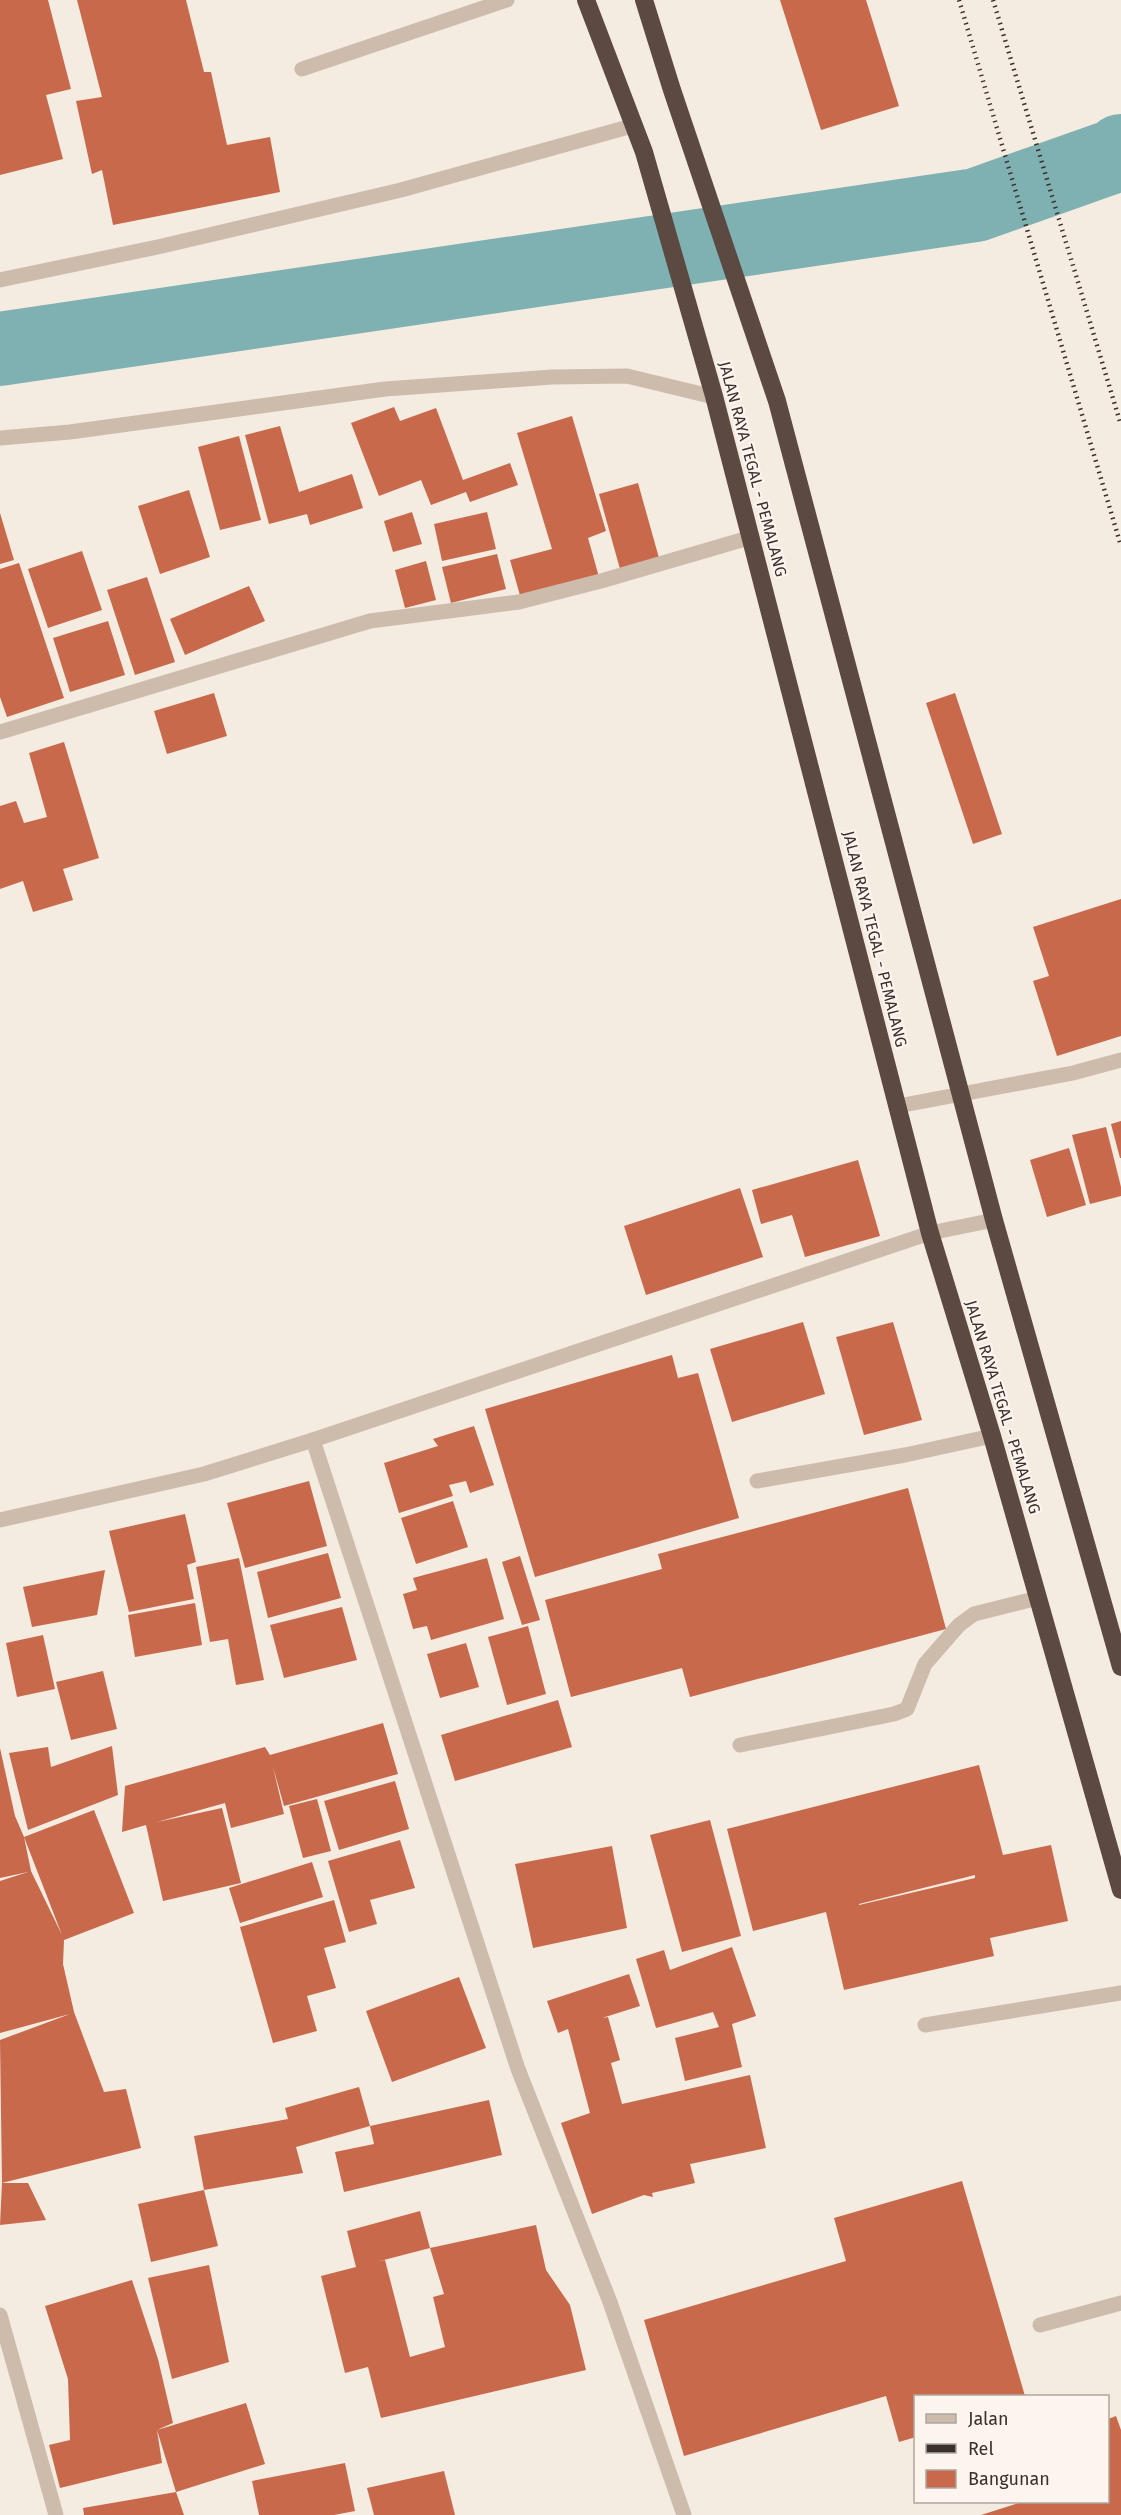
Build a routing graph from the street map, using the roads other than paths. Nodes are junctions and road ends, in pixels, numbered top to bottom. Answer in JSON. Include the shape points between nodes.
{"nodes":[{"id":1,"x":507,"y":0,"type":"edge"},
{"id":2,"x":586,"y":0,"type":"edge"},
{"id":3,"x":644,"y":0,"type":"edge"},
{"id":4,"x":302,"y":69,"type":"dead end"},
{"id":5,"x":632,"y":126,"type":"junction"},
{"id":6,"x":0,"y":280,"type":"edge"},
{"id":7,"x":714,"y":397,"type":"junction"},
{"id":8,"x":0,"y":438,"type":"edge"},
{"id":9,"x":752,"y":537,"type":"junction"},
{"id":10,"x":0,"y":732,"type":"edge"},
{"id":11,"x":1121,"y":1060,"type":"edge"},
{"id":12,"x":961,"y":1094,"type":"junction"},
{"id":13,"x":898,"y":1106,"type":"junction"},
{"id":14,"x":994,"y":1220,"type":"junction"},
{"id":15,"x":930,"y":1233,"type":"junction"},
{"id":16,"x":992,"y":1436,"type":"junction"},
{"id":17,"x":313,"y":1440,"type":"junction"},
{"id":18,"x":757,"y":1481,"type":"dead end"},
{"id":19,"x":0,"y":1520,"type":"edge"},
{"id":20,"x":1038,"y":1598,"type":"junction"},
{"id":21,"x":1121,"y":1667,"type":"edge"},
{"id":22,"x":740,"y":1745,"type":"dead end"},
{"id":23,"x":1121,"y":1890,"type":"edge"},
{"id":24,"x":1121,"y":1994,"type":"edge"},
{"id":25,"x":925,"y":2025,"type":"dead end"},
{"id":26,"x":1121,"y":2303,"type":"edge"},
{"id":27,"x":0,"y":2315,"type":"edge"},
{"id":28,"x":1040,"y":2325,"type":"dead end"},
{"id":29,"x":56,"y":2515,"type":"edge"},
{"id":30,"x":684,"y":2515,"type":"edge"}],
"edges":[{"from":1,"to":4,"type":"street"},
{"from":2,"to":5,"type":"highway","name":"JALAN RAYA TEGAL - PEMALANG"},
{"from":3,"to":12,"type":"highway","via":[[777,401]]},
{"from":5,"to":6,"type":"street","via":[[401,190]]},
{"from":5,"to":7,"type":"highway","name":"JALAN RAYA TEGAL - PEMALANG","via":[[644,152]]},
{"from":7,"to":8,"type":"street","via":[[627,376],[552,377],[385,389]]},
{"from":7,"to":9,"type":"highway","name":"JALAN RAYA TEGAL - PEMALANG"},
{"from":9,"to":10,"type":"street","via":[[519,602],[370,621]]},
{"from":9,"to":13,"type":"highway","name":"JALAN RAYA TEGAL - PEMALANG"},
{"from":11,"to":12,"type":"street"},
{"from":12,"to":13,"type":"street"},
{"from":12,"to":14,"type":"highway"},
{"from":13,"to":15,"type":"highway","name":"JALAN RAYA TEGAL - PEMALANG"},
{"from":14,"to":15,"type":"street"},
{"from":14,"to":21,"type":"highway"},
{"from":15,"to":16,"type":"highway","name":"JALAN RAYA TEGAL - PEMALANG"},
{"from":15,"to":17,"type":"street"},
{"from":16,"to":18,"type":"street"},
{"from":16,"to":20,"type":"highway","name":"JALAN RAYA TEGAL - PEMALANG"},
{"from":17,"to":19,"type":"street","via":[[204,1474]]},
{"from":17,"to":30,"type":"street","via":[[518,2069],[610,2302]]},
{"from":20,"to":22,"type":"street","via":[[974,1614],[959,1625],[925,1664],[907,1709]]},
{"from":20,"to":23,"type":"highway","name":"JALAN RAYA TEGAL - PEMALANG"},
{"from":24,"to":25,"type":"street"},
{"from":26,"to":28,"type":"street"},
{"from":27,"to":29,"type":"street"}]}
